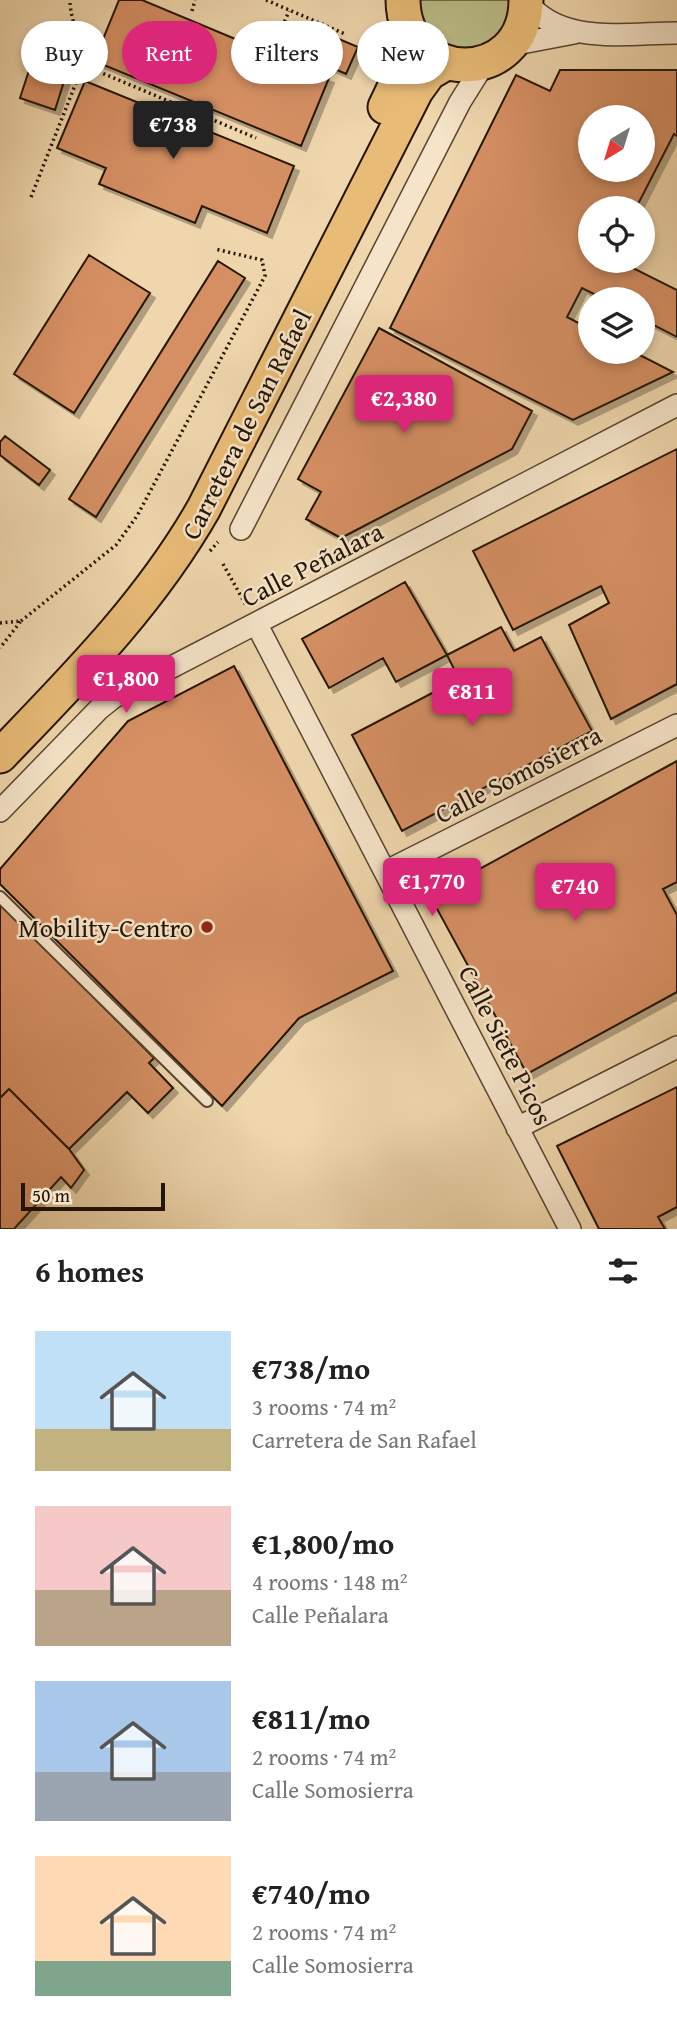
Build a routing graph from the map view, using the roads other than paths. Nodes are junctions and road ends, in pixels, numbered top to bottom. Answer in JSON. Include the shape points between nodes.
{"nodes":[{"id":1,"x":526,"y":1,"type":"edge"},
{"id":2,"x":405,"y":13,"type":"edge"},
{"id":3,"x":575,"y":32,"type":"junction"},
{"id":4,"x":677,"y":33,"type":"edge"},
{"id":5,"x":498,"y":54,"type":"junction"},
{"id":6,"x":449,"y":63,"type":"edge"},
{"id":7,"x":449,"y":68,"type":"edge"},
{"id":8,"x":420,"y":84,"type":"edge"},
{"id":9,"x":460,"y":102,"type":"junction"},
{"id":10,"x":677,"y":405,"type":"edge"},
{"id":11,"x":242,"y":529,"type":"dead end"},
{"id":12,"x":253,"y":618,"type":"junction"},
{"id":13,"x":35,"y":719,"type":"junction"},
{"id":14,"x":677,"y":725,"type":"edge"},
{"id":15,"x":0,"y":726,"type":"edge"},
{"id":16,"x":0,"y":756,"type":"edge"},
{"id":17,"x":0,"y":765,"type":"edge"},
{"id":18,"x":0,"y":811,"type":"edge"},
{"id":19,"x":385,"y":872,"type":"junction"},
{"id":20,"x":0,"y":897,"type":"edge"},
{"id":21,"x":677,"y":1047,"type":"edge"},
{"id":22,"x":207,"y":1101,"type":"dead end"},
{"id":23,"x":517,"y":1128,"type":"junction"},
{"id":24,"x":570,"y":1229,"type":"edge"}],
"edges":[{"from":1,"to":3,"type":"street","via":[[537,15]]},
{"from":1,"to":5,"type":"main road","via":[[523,24]]},
{"from":2,"to":15,"type":"main road","name":"Carretera de San Rafael","via":[[407,53],[391,97],[166,534],[106,613]]},
{"from":3,"to":4,"type":"street"},
{"from":3,"to":5,"type":"street"},
{"from":5,"to":6,"type":"main road","via":[[469,65]]},
{"from":5,"to":9,"type":"street"},
{"from":7,"to":9,"type":"street","via":[[457,81]]},
{"from":8,"to":13,"type":"main road","name":"Carretera de San Rafael","via":[[177,554],[126,622]]},
{"from":9,"to":11,"type":"street"},
{"from":10,"to":12,"type":"street","name":"Calle Peñalara"},
{"from":12,"to":18,"type":"street","name":"Calle Peñalara","via":[[114,697]]},
{"from":12,"to":19,"type":"street","name":"Calle Siete Picos"},
{"from":13,"to":16,"type":"main road","name":"Carretera de San Rafael"},
{"from":13,"to":17,"type":"street"},
{"from":14,"to":19,"type":"street","name":"Calle Somosierra"},
{"from":19,"to":23,"type":"street","name":"Calle Siete Picos"},
{"from":20,"to":22,"type":"lane"},
{"from":21,"to":23,"type":"street"},
{"from":23,"to":24,"type":"street","name":"Calle Siete Picos"}]}
